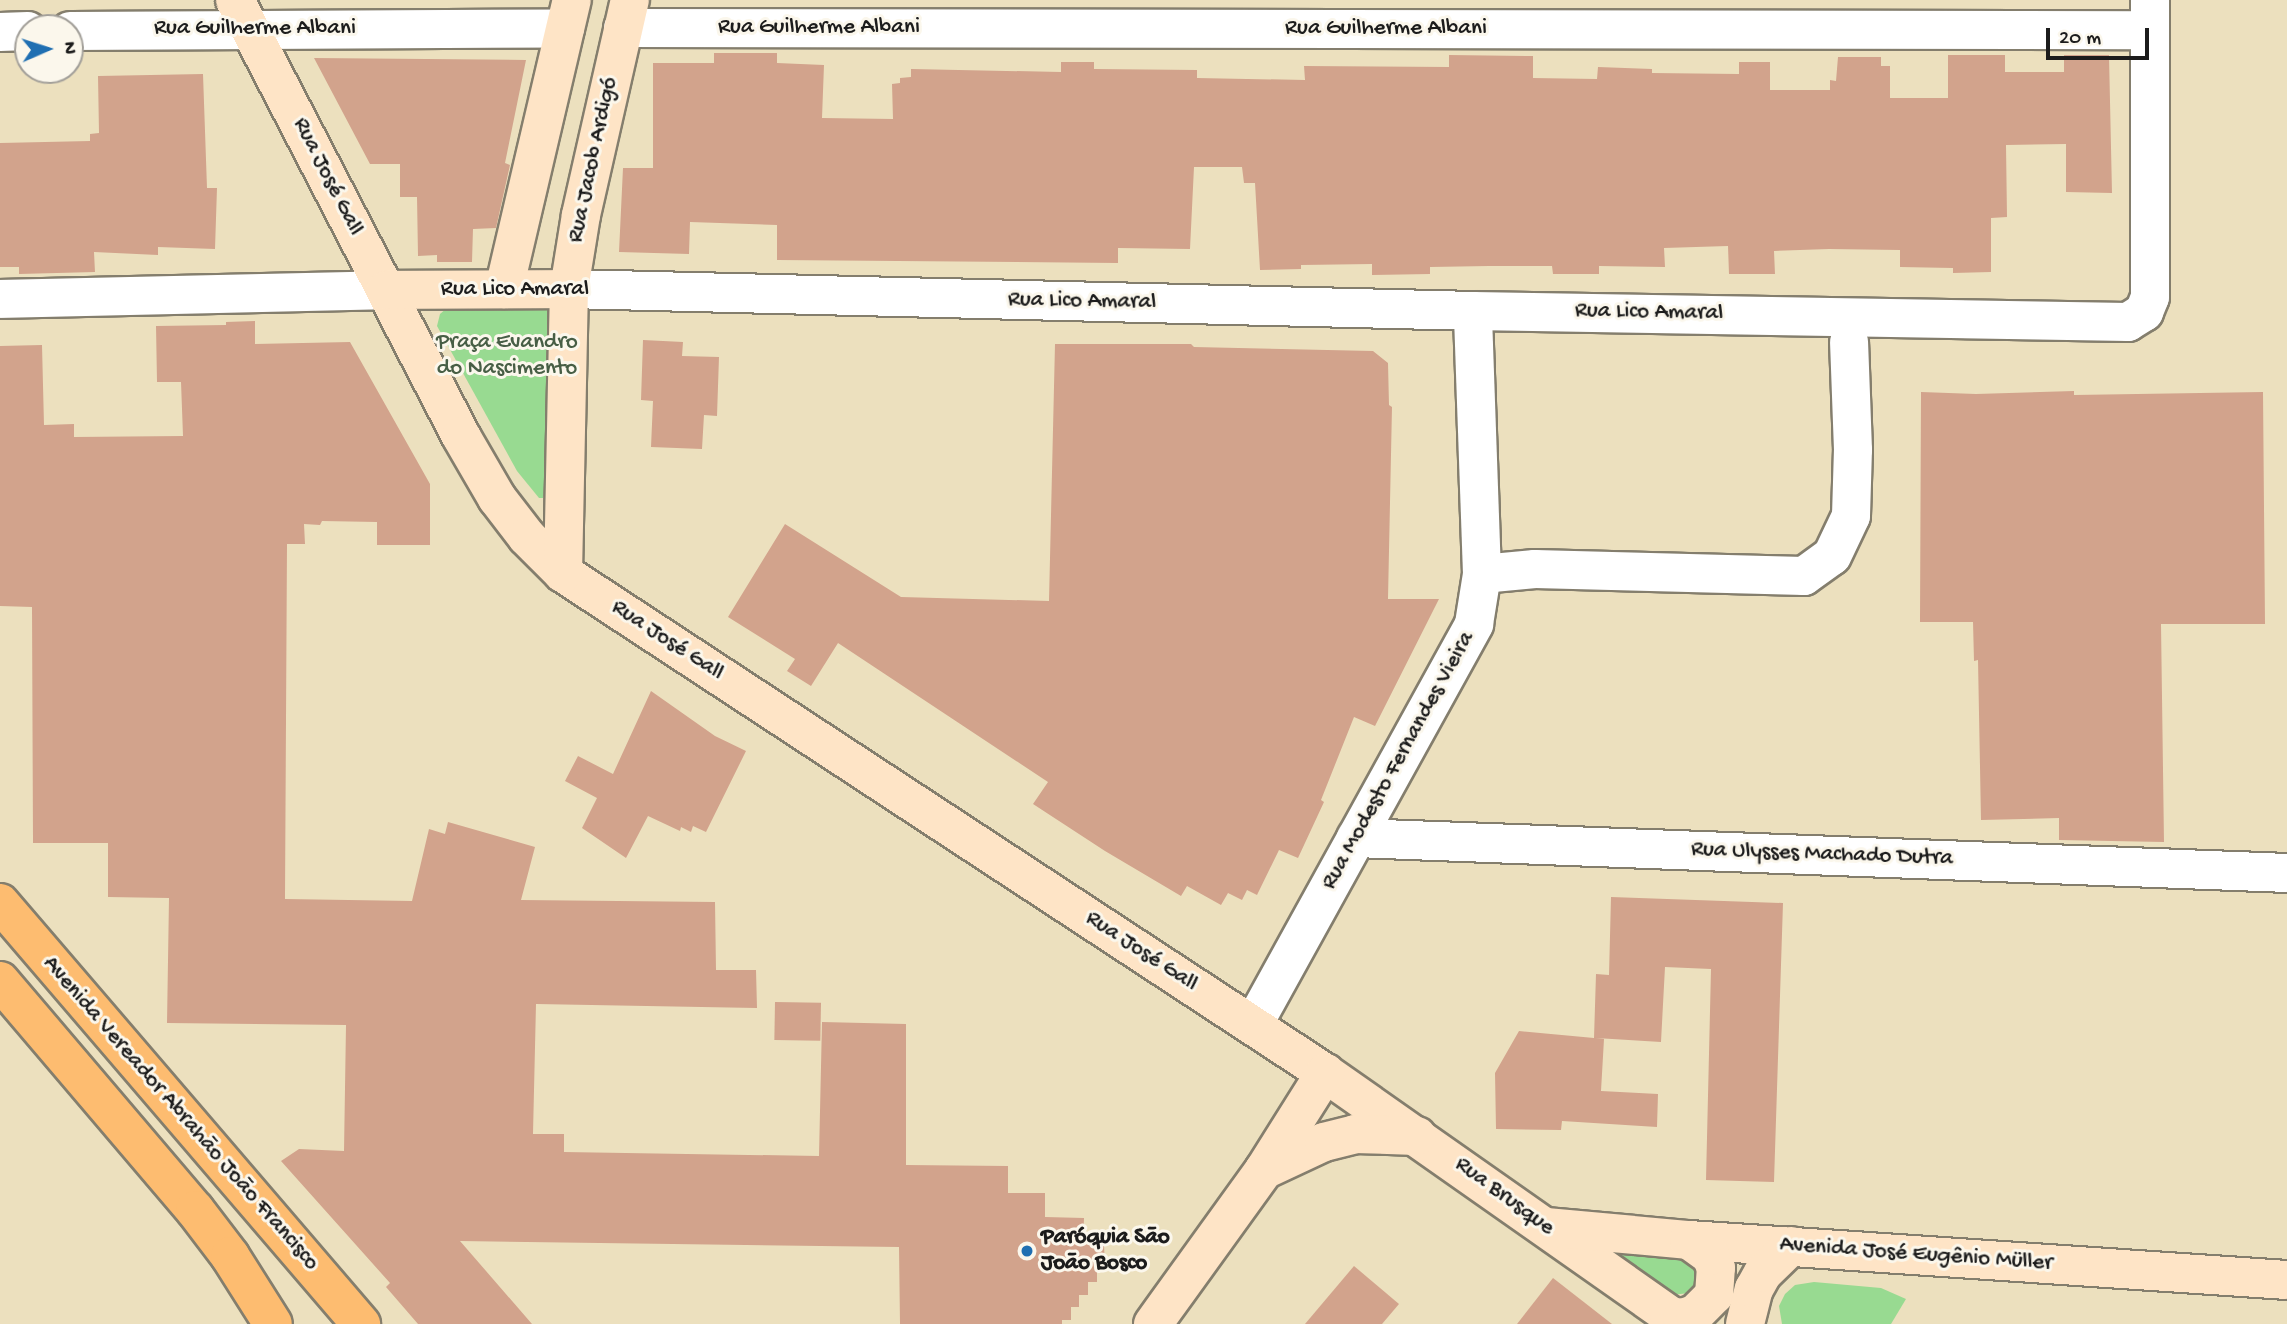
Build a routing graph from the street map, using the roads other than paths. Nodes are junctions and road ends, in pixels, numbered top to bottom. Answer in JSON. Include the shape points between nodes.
{"nodes":[{"id":1,"x":243,"y":14,"type":"edge"},
{"id":2,"x":568,"y":14,"type":"edge"},
{"id":3,"x":627,"y":14,"type":"edge"},
{"id":4,"x":2150,"y":15,"type":"edge"},
{"id":5,"x":84,"y":30,"type":"edge"},
{"id":6,"x":504,"y":289,"type":"junction"},
{"id":7,"x":569,"y":289,"type":"junction"},
{"id":8,"x":386,"y":290,"type":"junction"},
{"id":9,"x":0,"y":299,"type":"edge"},
{"id":10,"x":1473,"y":311,"type":"junction"},
{"id":11,"x":1849,"y":342,"type":"dead end"},
{"id":12,"x":563,"y":573,"type":"junction"},
{"id":13,"x":1482,"y":574,"type":"junction"},
{"id":14,"x":1356,"y":838,"type":"junction"},
{"id":15,"x":2287,"y":873,"type":"edge"},
{"id":16,"x":0,"y":903,"type":"edge"},
{"id":17,"x":0,"y":981,"type":"edge"},
{"id":18,"x":1253,"y":1025,"type":"junction"},
{"id":19,"x":1325,"y":1073,"type":"junction"},
{"id":20,"x":1417,"y":1136,"type":"junction"},
{"id":21,"x":1264,"y":1170,"type":"junction"},
{"id":22,"x":1546,"y":1227,"type":"junction"},
{"id":23,"x":1689,"y":1240,"type":"junction"},
{"id":24,"x":1791,"y":1246,"type":"junction"},
{"id":25,"x":2287,"y":1280,"type":"edge"},
{"id":26,"x":1675,"y":1320,"type":"edge"},
{"id":27,"x":273,"y":1324,"type":"edge"},
{"id":28,"x":361,"y":1324,"type":"edge"},
{"id":29,"x":1153,"y":1324,"type":"edge"},
{"id":30,"x":1745,"y":1324,"type":"edge"}],
"edges":[{"from":1,"to":2,"type":"street","name":"Rua Guilherme Albani"},
{"from":1,"to":5,"type":"street","name":"Rua Guilherme Albani"},
{"from":1,"to":8,"type":"main road","name":"Rua José Gall"},
{"from":2,"to":6,"type":"main road"},
{"from":3,"to":4,"type":"street","name":"Rua Guilherme Albani"},
{"from":3,"to":7,"type":"main road","name":"Rua Jacob Ardigó","via":[[581,215]]},
{"from":4,"to":10,"type":"street","name":"Rua Lico Amaral","via":[[2150,297],[2144,312],[2128,322]]},
{"from":6,"to":7,"type":"main road","name":"Rua Lico Amaral"},
{"from":6,"to":8,"type":"main road","name":"Rua Lico Amaral"},
{"from":7,"to":10,"type":"street","name":"Rua Lico Amaral"},
{"from":7,"to":12,"type":"main road","name":"Rua Jacob Ardigó"},
{"from":8,"to":9,"type":"street","name":"Rua Lico Amaral"},
{"from":8,"to":12,"type":"main road","name":"Rua José Gall","via":[[497,498]]},
{"from":10,"to":13,"type":"street","name":"Rua Modesto Fernandes Vieira"},
{"from":11,"to":13,"type":"street","via":[[1851,516],[1832,556],[1804,576],[1535,569]]},
{"from":12,"to":18,"type":"main road","name":"Rua José Gall"},
{"from":13,"to":14,"type":"street","name":"Rua Modesto Fernandes Vieira","via":[[1474,625]]},
{"from":14,"to":15,"type":"street","name":"Rua Ulysses Machado Dutra"},
{"from":14,"to":18,"type":"street","name":"Rua Modesto Fernandes Vieira"},
{"from":16,"to":28,"type":"main road","name":"Avenida Vereador Abrahão João Francisco"},
{"from":17,"to":27,"type":"main road","via":[[195,1210]]},
{"from":18,"to":19,"type":"main road","name":"Rua José Gall"},
{"from":19,"to":20,"type":"main road","name":"Rua Brusque"},
{"from":19,"to":21,"type":"main road"},
{"from":20,"to":21,"type":"main road","via":[[1355,1134],[1324,1142]]},
{"from":20,"to":22,"type":"main road","name":"Rua Brusque"},
{"from":21,"to":29,"type":"main road"},
{"from":22,"to":23,"type":"main road","name":"Avenida José Eugênio Müller"},
{"from":22,"to":26,"type":"main road","name":"Rua Brusque"},
{"from":23,"to":24,"type":"main road","name":"Avenida José Eugênio Müller"},
{"from":23,"to":26,"type":"main road","via":[[1710,1255],[1718,1281],[1714,1295],[1695,1314]]},
{"from":24,"to":25,"type":"main road","name":"Avenida José Eugênio Müller"},
{"from":24,"to":30,"type":"main road","via":[[1763,1273]]}]}
